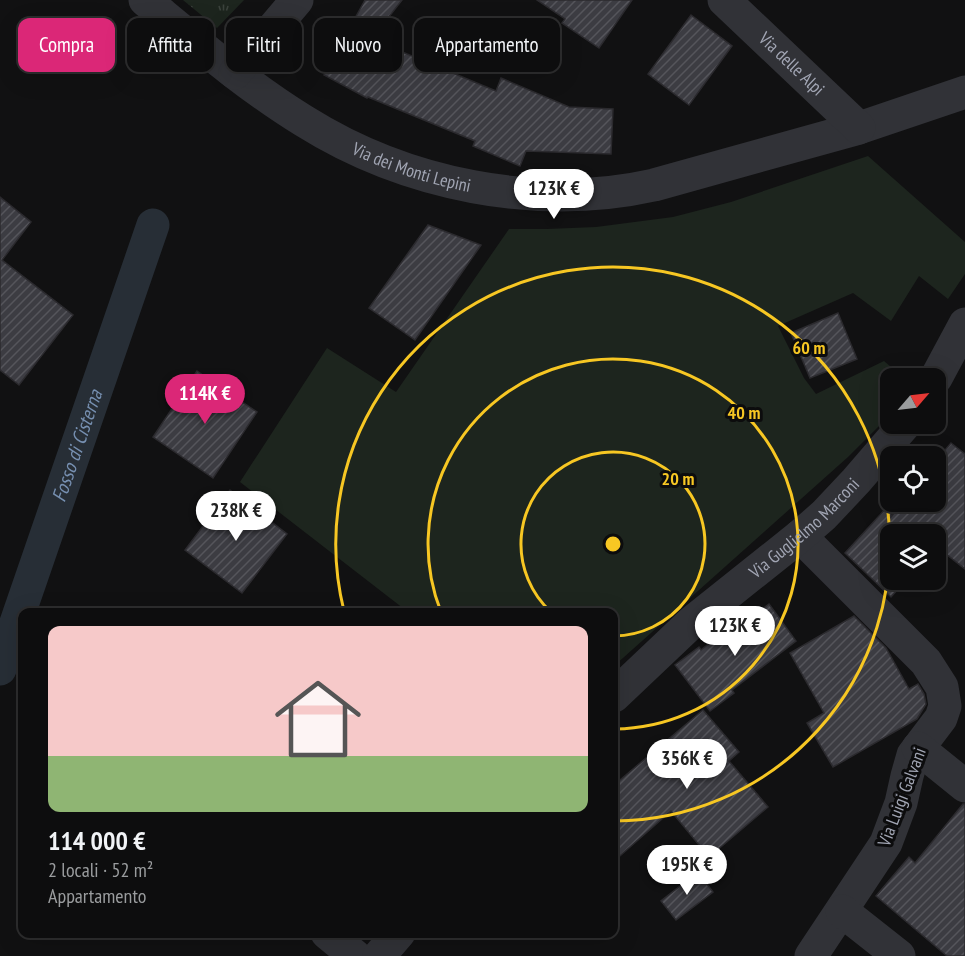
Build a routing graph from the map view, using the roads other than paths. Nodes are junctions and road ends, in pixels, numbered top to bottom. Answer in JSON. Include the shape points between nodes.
{"nodes":[{"id":1,"x":145,"y":0,"type":"edge"},
{"id":2,"x":297,"y":0,"type":"edge"},
{"id":3,"x":724,"y":0,"type":"edge"},
{"id":4,"x":236,"y":74,"type":"junction"},
{"id":5,"x":965,"y":92,"type":"edge"},
{"id":6,"x":859,"y":128,"type":"junction"},
{"id":7,"x":965,"y":324,"type":"edge"},
{"id":8,"x":941,"y":368,"type":"edge"},
{"id":9,"x":897,"y":434,"type":"edge"},
{"id":10,"x":800,"y":536,"type":"junction"},
{"id":11,"x":618,"y":692,"type":"edge"},
{"id":12,"x":918,"y":748,"type":"junction"},
{"id":13,"x":965,"y":786,"type":"edge"},
{"id":14,"x":842,"y":911,"type":"junction"},
{"id":15,"x":333,"y":938,"type":"edge"},
{"id":16,"x":395,"y":938,"type":"edge"},
{"id":17,"x":355,"y":956,"type":"edge"},
{"id":18,"x":379,"y":956,"type":"edge"},
{"id":19,"x":811,"y":956,"type":"edge"},
{"id":20,"x":899,"y":956,"type":"edge"}],
"edges":[{"from":1,"to":4,"type":"street","name":"Via dei Monti Lepini"},
{"from":2,"to":4,"type":"street"},
{"from":3,"to":6,"type":"street","name":"Via delle Alpi"},
{"from":4,"to":6,"type":"street","name":"Via dei Monti Lepini","via":[[305,122],[365,154],[423,174],[525,193],[583,195],[629,190]]},
{"from":5,"to":6,"type":"street","name":"Via dei Monti Lepini"},
{"from":7,"to":8,"type":"street"},
{"from":9,"to":10,"type":"street","name":"Via Guglielmo Marconi"},
{"from":10,"to":11,"type":"street","name":"Via Guglielmo Marconi","via":[[692,623]]},
{"from":10,"to":12,"type":"street","name":"Via Luigi Galvani","via":[[935,674],[945,706],[941,718]]},
{"from":12,"to":13,"type":"street"},
{"from":12,"to":14,"type":"street","name":"Via Luigi Galvani","via":[[892,829]]},
{"from":14,"to":19,"type":"street","name":"Via Luigi Galvani"},
{"from":14,"to":20,"type":"street"},
{"from":15,"to":17,"type":"street"},
{"from":16,"to":18,"type":"street"}]}
